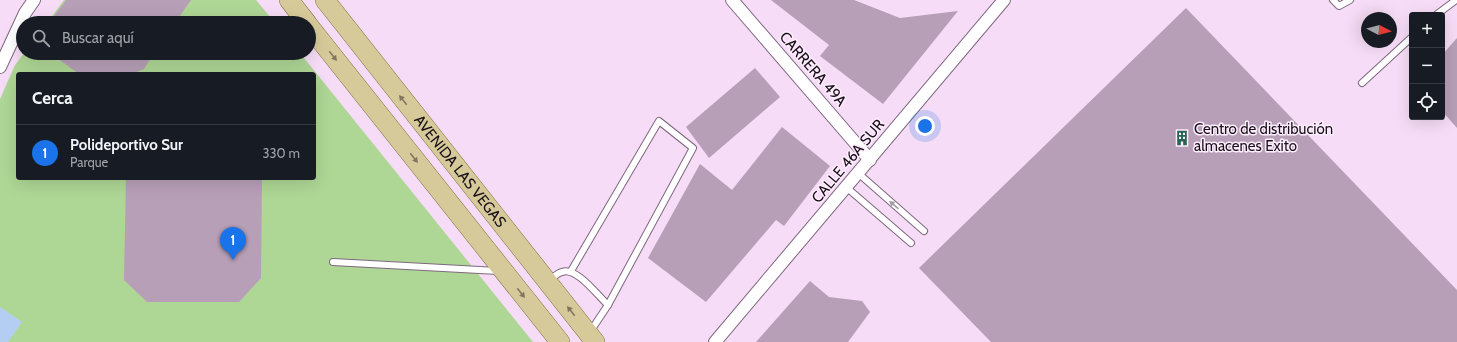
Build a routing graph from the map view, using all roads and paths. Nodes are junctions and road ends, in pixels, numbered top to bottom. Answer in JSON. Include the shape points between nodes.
{"nodes":[{"id":1,"x":34,"y":0,"type":"edge"},
{"id":2,"x":289,"y":0,"type":"edge"},
{"id":3,"x":325,"y":0,"type":"edge"},
{"id":4,"x":732,"y":0,"type":"edge"},
{"id":5,"x":1004,"y":0,"type":"edge"},
{"id":6,"x":1333,"y":0,"type":"edge"},
{"id":7,"x":1350,"y":0,"type":"edge"},
{"id":8,"x":1456,"y":0,"type":"edge"},
{"id":9,"x":1440,"y":12,"type":"edge"},
{"id":10,"x":24,"y":16,"type":"edge"},
{"id":11,"x":302,"y":16,"type":"edge"},
{"id":12,"x":16,"y":32,"type":"edge"},
{"id":13,"x":316,"y":35,"type":"edge"},
{"id":14,"x":1409,"y":40,"type":"edge"},
{"id":15,"x":0,"y":66,"type":"edge"},
{"id":16,"x":1362,"y":83,"type":"dead end"},
{"id":17,"x":870,"y":160,"type":"junction"},
{"id":18,"x":858,"y":173,"type":"junction"},
{"id":19,"x":846,"y":187,"type":"junction"},
{"id":20,"x":924,"y":231,"type":"dead end"},
{"id":21,"x":911,"y":243,"type":"dead end"},
{"id":22,"x":333,"y":262,"type":"dead end"},
{"id":23,"x":503,"y":271,"type":"junction"},
{"id":24,"x":571,"y":271,"type":"junction"},
{"id":25,"x":547,"y":282,"type":"junction"},
{"id":26,"x":608,"y":305,"type":"junction"},
{"id":27,"x":592,"y":338,"type":"edge"},
{"id":28,"x":560,"y":342,"type":"edge"},
{"id":29,"x":715,"y":342,"type":"edge"}],
"edges":[{"from":1,"to":10,"type":"street"},
{"from":2,"to":11,"type":"main road"},
{"from":25,"to":3,"type":"main road","name":"AVENIDA LAS VEGAS","one_way":true},
{"from":4,"to":17,"type":"street","name":"CARRERA 49A"},
{"from":5,"to":17,"type":"street","name":"CALLE 46A SUR"},
{"from":6,"to":7,"type":"lane","via":[[1339,6]]},
{"from":8,"to":9,"type":"lane"},
{"from":12,"to":15,"type":"street"},
{"from":13,"to":23,"type":"main road","name":"AVENIDA LAS VEGAS","one_way":true},
{"from":14,"to":16,"type":"lane"},
{"from":17,"to":18,"type":"street","name":"CALLE 46A SUR"},
{"from":18,"to":19,"type":"street","name":"CALLE 46A SUR"},
{"from":20,"to":18,"type":"lane","one_way":true},
{"from":19,"to":21,"type":"lane"},
{"from":19,"to":29,"type":"street","name":"CALLE 46A SUR"},
{"from":22,"to":23,"type":"lane"},
{"from":23,"to":28,"type":"main road","name":"AVENIDA LAS VEGAS","one_way":true},
{"from":24,"to":25,"type":"lane","via":[[562,271]]},
{"from":24,"to":26,"type":"lane"},
{"from":24,"to":26,"type":"lane","via":[[659,121],[693,148]]},
{"from":27,"to":25,"type":"main road","name":"AVENIDA LAS VEGAS","one_way":true},
{"from":26,"to":27,"type":"lane"}]}
